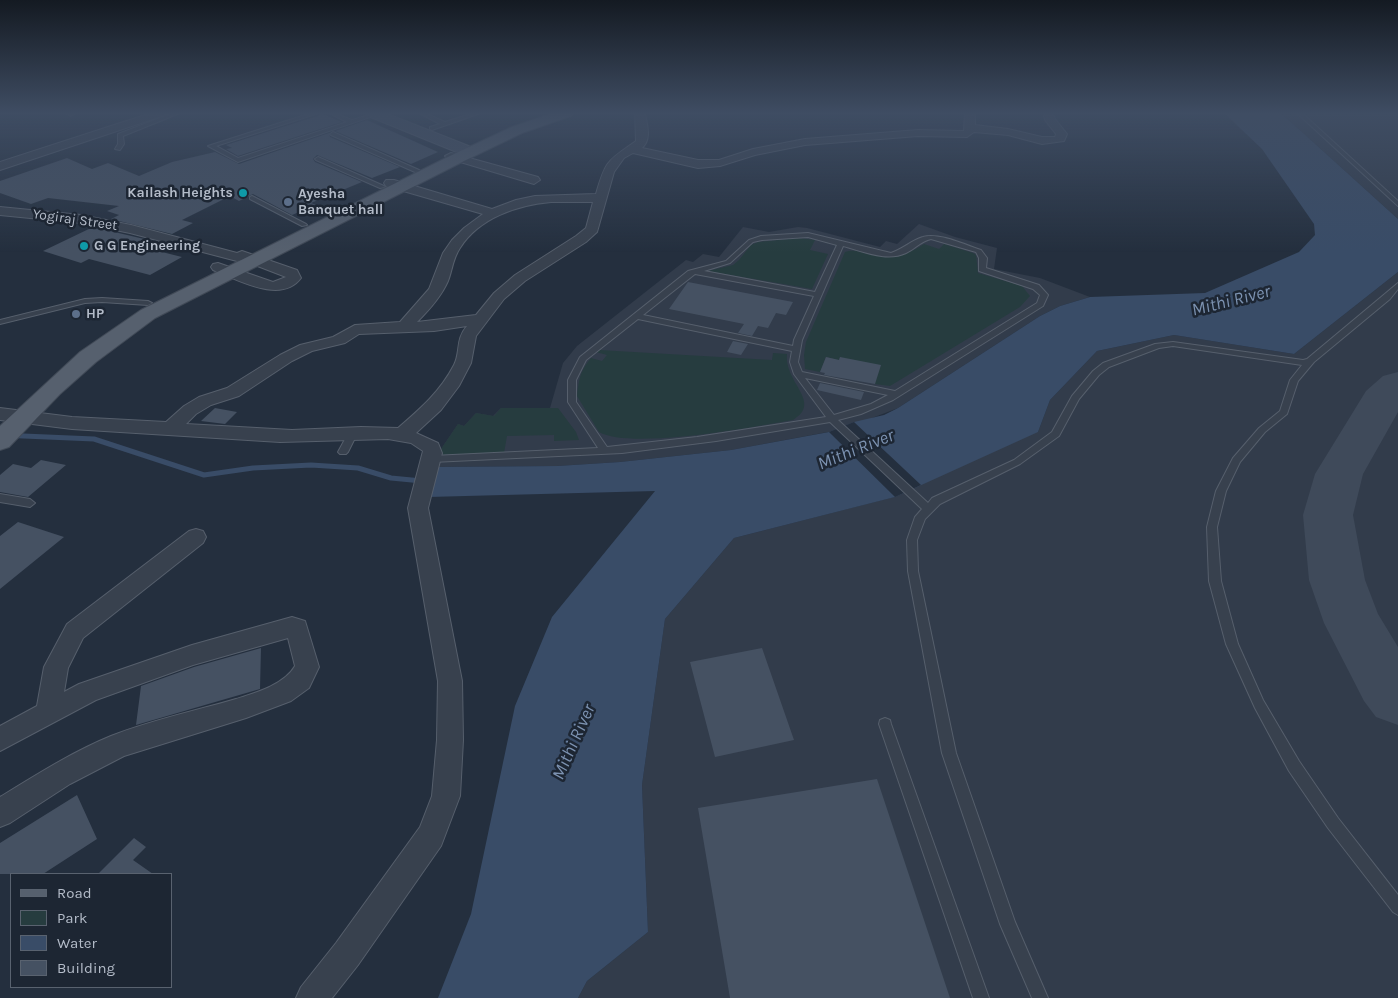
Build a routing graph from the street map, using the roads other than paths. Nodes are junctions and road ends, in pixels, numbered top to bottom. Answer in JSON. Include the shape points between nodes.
{"nodes":[{"id":1,"x":19,"y":160,"type":"edge"},
{"id":2,"x":320,"y":160,"type":"edge"},
{"id":3,"x":391,"y":160,"type":"edge"},
{"id":4,"x":446,"y":160,"type":"edge"},
{"id":5,"x":449,"y":160,"type":"edge"},
{"id":6,"x":484,"y":160,"type":"edge"},
{"id":7,"x":616,"y":160,"type":"edge"},
{"id":8,"x":679,"y":160,"type":"edge"},
{"id":9,"x":732,"y":160,"type":"edge"},
{"id":10,"x":1350,"y":160,"type":"edge"},
{"id":11,"x":0,"y":166,"type":"edge"},
{"id":12,"x":417,"y":171,"type":"junction"},
{"id":13,"x":534,"y":180,"type":"dead end"},
{"id":14,"x":391,"y":185,"type":"junction"},
{"id":15,"x":252,"y":198,"type":"dead end"},
{"id":16,"x":600,"y":198,"type":"junction"},
{"id":17,"x":1398,"y":204,"type":"edge"},
{"id":18,"x":0,"y":210,"type":"edge"},
{"id":19,"x":492,"y":213,"type":"junction"},
{"id":20,"x":304,"y":225,"type":"junction"},
{"id":21,"x":841,"y":243,"type":"junction"},
{"id":22,"x":236,"y":262,"type":"junction"},
{"id":23,"x":694,"y":272,"type":"junction"},
{"id":24,"x":1398,"y":285,"type":"edge"},
{"id":25,"x":818,"y":295,"type":"junction"},
{"id":26,"x":148,"y":303,"type":"junction"},
{"id":27,"x":635,"y":316,"type":"junction"},
{"id":28,"x":481,"y":319,"type":"junction"},
{"id":29,"x":0,"y":322,"type":"edge"},
{"id":30,"x":404,"y":327,"type":"junction"},
{"id":31,"x":95,"y":344,"type":"junction"},
{"id":32,"x":796,"y":349,"type":"junction"},
{"id":33,"x":1310,"y":361,"type":"junction"},
{"id":34,"x":798,"y":374,"type":"junction"},
{"id":35,"x":896,"y":394,"type":"junction"},
{"id":36,"x":8,"y":418,"type":"edge"},
{"id":37,"x":831,"y":418,"type":"junction"},
{"id":38,"x":170,"y":429,"type":"junction"},
{"id":39,"x":353,"y":432,"type":"junction"},
{"id":40,"x":402,"y":435,"type":"junction"},
{"id":41,"x":0,"y":441,"type":"edge"},
{"id":42,"x":604,"y":450,"type":"junction"},
{"id":43,"x":343,"y":452,"type":"dead end"},
{"id":44,"x":431,"y":464,"type":"junction"},
{"id":45,"x":0,"y":498,"type":"edge"},
{"id":46,"x":30,"y":502,"type":"dead end"},
{"id":47,"x":928,"y":509,"type":"junction"},
{"id":48,"x":196,"y":538,"type":"dead end"},
{"id":49,"x":48,"y":714,"type":"junction"},
{"id":50,"x":885,"y":724,"type":"dead end"},
{"id":51,"x":0,"y":739,"type":"edge"},
{"id":52,"x":0,"y":812,"type":"edge"},
{"id":53,"x":1398,"y":907,"type":"edge"},
{"id":54,"x":312,"y":998,"type":"edge"},
{"id":55,"x":981,"y":998,"type":"edge"},
{"id":56,"x":1040,"y":998,"type":"edge"}],
"edges":[{"from":1,"to":11,"type":"street"},
{"from":2,"to":14,"type":"lane"},
{"from":3,"to":12,"type":"lane"},
{"from":4,"to":12,"type":"main road"},
{"from":5,"to":14,"type":"main road"},
{"from":6,"to":13,"type":"street"},
{"from":7,"to":16,"type":"street","via":[[608,172]]},
{"from":8,"to":9,"type":"street","via":[[698,164]]},
{"from":10,"to":17,"type":"lane"},
{"from":12,"to":14,"type":"main road"},
{"from":14,"to":19,"type":"street"},
{"from":14,"to":20,"type":"main road"},
{"from":14,"to":22,"type":"main road"},
{"from":15,"to":20,"type":"lane"},
{"from":16,"to":19,"type":"street","via":[[532,200]]},
{"from":16,"to":28,"type":"street","via":[[592,229],[562,253],[520,278],[498,296]]},
{"from":18,"to":22,"type":"street","name":"Yogiraj Street","via":[[81,219],[130,229]]},
{"from":19,"to":30,"type":"street","via":[[453,247],[436,287]]},
{"from":20,"to":22,"type":"main road"},
{"from":21,"to":23,"type":"lane","via":[[808,235],[756,239],[728,262]]},
{"from":21,"to":25,"type":"lane"},
{"from":21,"to":35,"type":"lane","via":[[891,254],[904,252],[927,238],[938,238],[979,251],[985,272],[1036,287],[1044,295],[1040,304]]},
{"from":22,"to":26,"type":"main road"},
{"from":22,"to":31,"type":"main road"},
{"from":23,"to":25,"type":"lane"},
{"from":23,"to":27,"type":"lane"},
{"from":24,"to":33,"type":"lane"},
{"from":25,"to":32,"type":"lane"},
{"from":26,"to":29,"type":"lane","via":[[85,301]]},
{"from":26,"to":31,"type":"main road"},
{"from":27,"to":32,"type":"lane"},
{"from":27,"to":42,"type":"lane","via":[[591,351],[572,380],[575,410]]},
{"from":28,"to":30,"type":"street"},
{"from":28,"to":40,"type":"street","via":[[468,335],[463,363],[450,386],[435,406]]},
{"from":30,"to":38,"type":"street","via":[[363,328],[339,340],[297,352],[245,385],[190,410]]},
{"from":31,"to":36,"type":"main road","via":[[72,369]]},
{"from":32,"to":34,"type":"lane","via":[[794,362]]},
{"from":33,"to":47,"type":"lane","via":[[1291,363],[1173,344],[1158,346],[1106,365],[1096,372],[1076,398],[1056,434],[1017,462],[936,501]]},
{"from":33,"to":53,"type":"lane","via":[[1294,380],[1284,412],[1262,430],[1236,460],[1220,491],[1212,527],[1215,582],[1232,644],[1259,704],[1294,766],[1333,823]]},
{"from":34,"to":35,"type":"lane"},
{"from":34,"to":37,"type":"lane"},
{"from":35,"to":37,"type":"lane","via":[[878,404]]},
{"from":36,"to":38,"type":"street"},
{"from":36,"to":41,"type":"main road"},
{"from":37,"to":42,"type":"lane","via":[[724,437]]},
{"from":37,"to":47,"type":"lane"},
{"from":38,"to":39,"type":"street","via":[[291,436]]},
{"from":39,"to":40,"type":"street"},
{"from":39,"to":43,"type":"lane"},
{"from":40,"to":44,"type":"street","via":[[417,438],[431,447],[434,453]]},
{"from":42,"to":44,"type":"lane"},
{"from":44,"to":54,"type":"street","via":[[418,508],[450,681],[446,796],[430,836]]},
{"from":45,"to":46,"type":"lane"},
{"from":47,"to":56,"type":"lane","via":[[920,518],[912,540],[912,572],[949,753],[1008,924]]},
{"from":48,"to":49,"type":"street","via":[[75,631],[56,667]]},
{"from":49,"to":51,"type":"street"},
{"from":49,"to":52,"type":"street","via":[[88,692],[192,655],[258,635],[297,628],[307,667],[300,680],[282,694],[118,746],[61,775]]},
{"from":50,"to":55,"type":"lane"}]}
